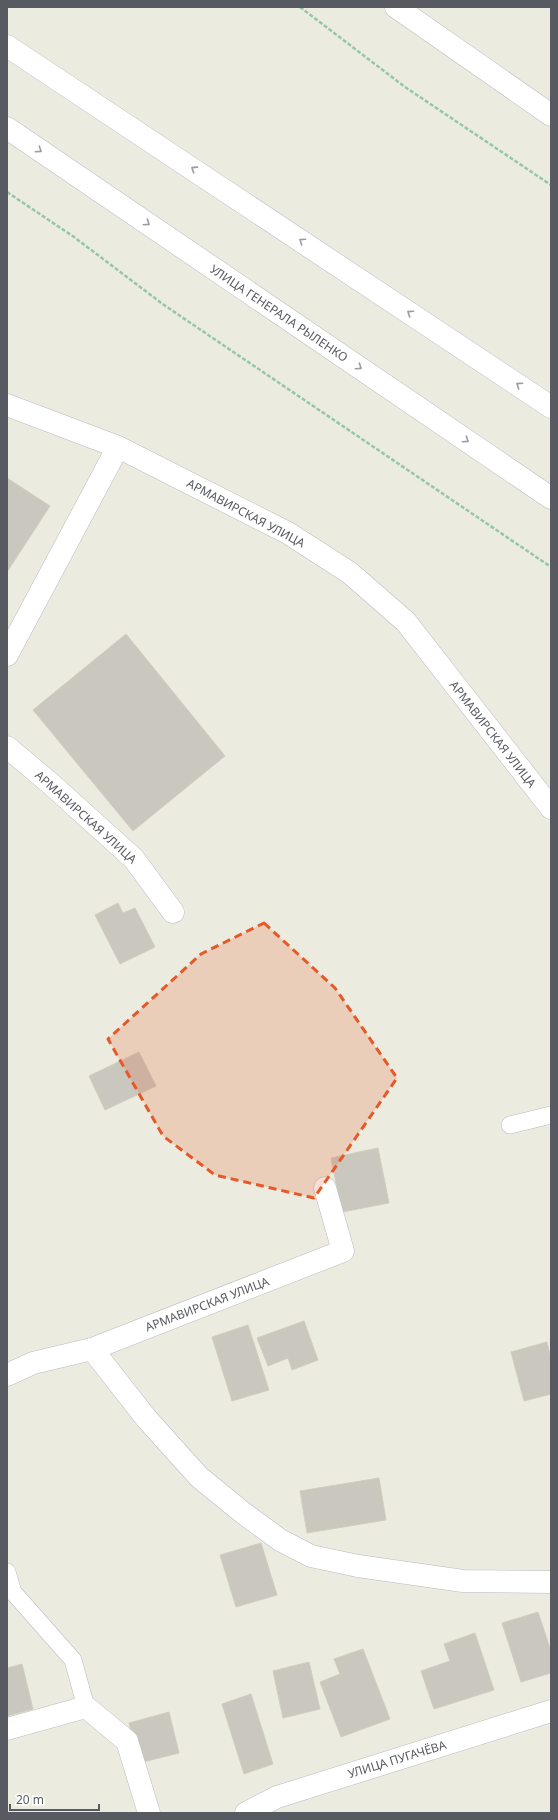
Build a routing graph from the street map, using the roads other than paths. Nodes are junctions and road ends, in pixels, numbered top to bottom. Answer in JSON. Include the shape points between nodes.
{"nodes":[{"id":1,"x":396,"y":7,"type":"edge"},
{"id":2,"x":7,"y":46,"type":"edge"},
{"id":3,"x":551,"y":115,"type":"edge"},
{"id":4,"x":7,"y":128,"type":"edge"},
{"id":5,"x":7,"y":405,"type":"edge"},
{"id":6,"x":551,"y":407,"type":"edge"},
{"id":7,"x":118,"y":447,"type":"junction"},
{"id":8,"x":551,"y":498,"type":"edge"},
{"id":9,"x":10,"y":641,"type":"edge"},
{"id":10,"x":7,"y":747,"type":"edge"},
{"id":11,"x":551,"y":808,"type":"edge"},
{"id":12,"x":173,"y":912,"type":"dead end"},
{"id":13,"x":551,"y":1115,"type":"edge"},
{"id":14,"x":510,"y":1126,"type":"dead end"},
{"id":15,"x":325,"y":1188,"type":"dead end"},
{"id":16,"x":92,"y":1349,"type":"junction"},
{"id":17,"x":7,"y":1375,"type":"edge"},
{"id":18,"x":7,"y":1572,"type":"edge"},
{"id":19,"x":551,"y":1582,"type":"edge"},
{"id":20,"x":86,"y":1707,"type":"junction"},
{"id":21,"x":551,"y":1711,"type":"edge"},
{"id":22,"x":7,"y":1729,"type":"edge"},
{"id":23,"x":149,"y":1813,"type":"edge"},
{"id":24,"x":246,"y":1813,"type":"edge"}],
"edges":[{"from":1,"to":3,"type":"street"},
{"from":6,"to":2,"type":"street","one_way":true},
{"from":4,"to":8,"type":"street","name":"УЛИЦА ГЕНЕРАЛА РЫЛЕНКО","one_way":true},
{"from":5,"to":7,"type":"street","name":"АРМАВИРСКАЯ УЛИЦА"},
{"from":7,"to":9,"type":"street"},
{"from":7,"to":11,"type":"street","name":"АРМАВИРСКАЯ УЛИЦА","via":[[288,533],[350,573],[406,622]]},
{"from":10,"to":12,"type":"street","name":"АРМАВИРСКАЯ УЛИЦА","via":[[134,859]]},
{"from":13,"to":14,"type":"lane"},
{"from":15,"to":16,"type":"street","name":"АРМАВИРСКАЯ УЛИЦА","via":[[343,1251]]},
{"from":16,"to":17,"type":"street","name":"АРМАВИРСКАЯ УЛИЦА","via":[[33,1363]]},
{"from":16,"to":19,"type":"street","via":[[146,1418],[199,1477],[280,1540],[311,1556],[358,1566],[463,1581]]},
{"from":18,"to":20,"type":"lane","via":[[13,1592],[73,1660]]},
{"from":20,"to":22,"type":"street"},
{"from":20,"to":23,"type":"street","via":[[126,1741]]},
{"from":21,"to":24,"type":"street","name":"УЛИЦА ПУГАЧЁВА","via":[[277,1797]]}]}
